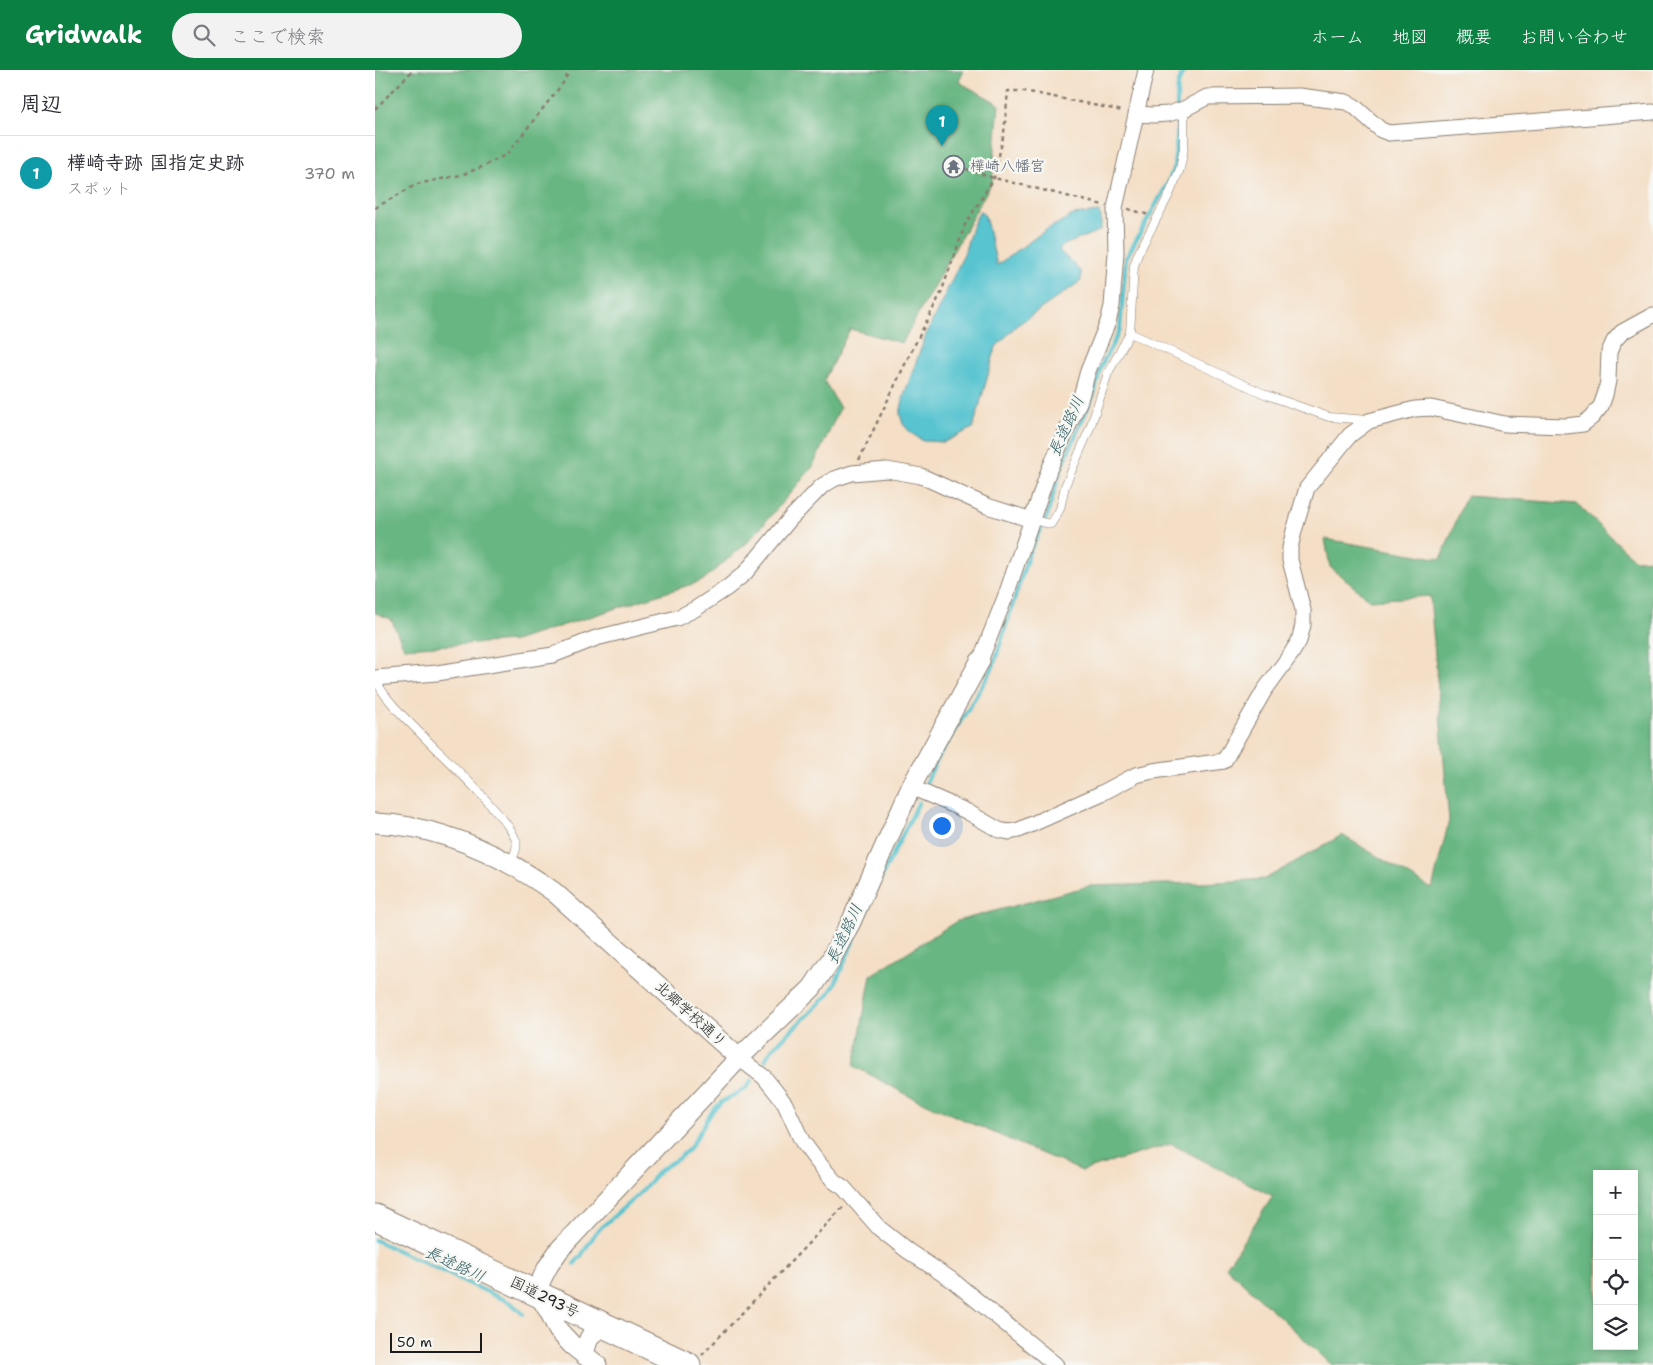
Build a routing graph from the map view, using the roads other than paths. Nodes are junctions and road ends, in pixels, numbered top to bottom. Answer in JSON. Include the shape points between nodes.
{"nodes":[{"id":1,"x":1146,"y":70,"type":"edge"},
{"id":2,"x":1184,"y":109,"type":"junction"},
{"id":3,"x":1653,"y":112,"type":"edge"},
{"id":4,"x":1137,"y":114,"type":"junction"},
{"id":5,"x":1653,"y":315,"type":"edge"},
{"id":6,"x":1130,"y":333,"type":"junction"},
{"id":7,"x":1369,"y":421,"type":"junction"},
{"id":8,"x":1032,"y":520,"type":"junction"},
{"id":9,"x":980,"y":661,"type":"joint"},
{"id":10,"x":375,"y":679,"type":"edge"},
{"id":11,"x":911,"y":787,"type":"junction"},
{"id":12,"x":375,"y":822,"type":"edge"},
{"id":13,"x":510,"y":863,"type":"junction"},
{"id":14,"x":739,"y":1058,"type":"junction"},
{"id":15,"x":375,"y":1217,"type":"edge"},
{"id":16,"x":537,"y":1292,"type":"junction"},
{"id":17,"x":606,"y":1326,"type":"junction"},
{"id":18,"x":590,"y":1359,"type":"edge"},
{"id":19,"x":694,"y":1362,"type":"edge"},
{"id":20,"x":1056,"y":1365,"type":"edge"}],
"edges":[{"from":1,"to":4,"type":"street"},
{"from":2,"to":3,"type":"street","via":[[1207,97],[1299,96],[1337,100],[1354,106],[1381,130],[1389,133]]},
{"from":2,"to":4,"type":"street","via":[[1153,116]]},
{"from":2,"to":6,"type":"lane","via":[[1184,148],[1179,169],[1134,266]]},
{"from":4,"to":8,"type":"street","via":[[1115,208],[1116,253],[1108,322]]},
{"from":5,"to":7,"type":"street","via":[[1622,332],[1614,341],[1609,352],[1608,381],[1601,406],[1583,424],[1505,424],[1431,408]]},
{"from":6,"to":7,"type":"lane","via":[[1267,395],[1329,417]]},
{"from":6,"to":8,"type":"lane","via":[[1108,373],[1097,411],[1065,486],[1055,519],[1051,524]]},
{"from":7,"to":11,"type":"street","via":[[1350,435],[1307,488],[1289,548],[1303,610],[1299,641],[1263,691],[1224,761],[1136,775],[1009,832]]},
{"from":8,"to":9,"type":"street"},
{"from":8,"to":10,"type":"street","via":[[987,506],[921,476],[887,470],[853,472],[822,486],[745,573],[727,588],[677,618],[596,638],[553,655]]},
{"from":9,"to":11,"type":"street"},
{"from":10,"to":13,"type":"lane","via":[[395,708],[473,785],[510,828],[517,845]]},
{"from":11,"to":14,"type":"street","via":[[831,961],[812,988]]},
{"from":12,"to":13,"type":"street","name":"北郷学校通り","via":[[441,834]]},
{"from":13,"to":14,"type":"street","name":"北郷学校通り","via":[[554,892]]},
{"from":14,"to":16,"type":"street","name":"北郷学校通り","via":[[560,1249],[544,1271]]},
{"from":14,"to":20,"type":"street","via":[[764,1076],[785,1104],[816,1160],[879,1228],[908,1252],[952,1280]]},
{"from":15,"to":16,"type":"highway","name":"国道293号"},
{"from":16,"to":17,"type":"highway","name":"国道293号"},
{"from":16,"to":18,"type":"street","via":[[558,1330]]},
{"from":17,"to":18,"type":"street","via":[[589,1337]]},
{"from":17,"to":19,"type":"highway","name":"国道293号"}]}
